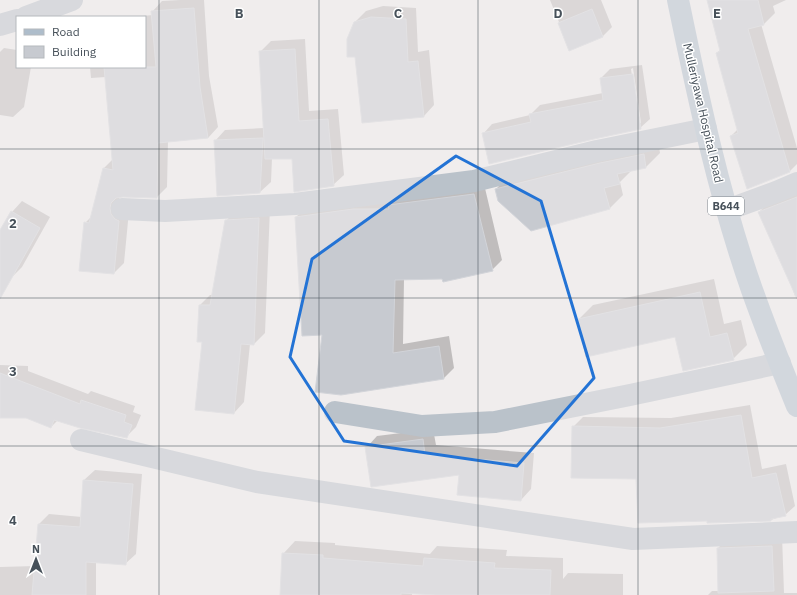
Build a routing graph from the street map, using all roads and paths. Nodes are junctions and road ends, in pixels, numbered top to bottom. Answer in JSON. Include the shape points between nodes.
{"nodes":[{"id":1,"x":72,"y":0,"type":"edge"},
{"id":2,"x":678,"y":0,"type":"edge"},
{"id":3,"x":29,"y":16,"type":"edge"},
{"id":4,"x":16,"y":20,"type":"edge"},
{"id":5,"x":0,"y":25,"type":"edge"},
{"id":6,"x":706,"y":129,"type":"junction"},
{"id":7,"x":797,"y":183,"type":"edge"},
{"id":8,"x":122,"y":209,"type":"dead end"},
{"id":9,"x":727,"y":210,"type":"junction"},
{"id":10,"x":780,"y":363,"type":"junction"},
{"id":11,"x":797,"y":406,"type":"edge"},
{"id":12,"x":335,"y":412,"type":"dead end"},
{"id":13,"x":81,"y":440,"type":"dead end"},
{"id":14,"x":797,"y":532,"type":"edge"}],
"edges":[{"from":1,"to":3,"type":"street"},
{"from":2,"to":6,"type":"main road","name":"Mulleriyawa Hospital Road","number":"B644"},
{"from":4,"to":5,"type":"street"},
{"from":6,"to":8,"type":"street","via":[[597,151],[474,181],[295,204],[165,211]]},
{"from":6,"to":9,"type":"main road","name":"Mulleriyawa Hospital Road","number":"B644"},
{"from":7,"to":9,"type":"street"},
{"from":9,"to":10,"type":"main road","name":"Mulleriyawa Hospital Road","number":"B644","via":[[752,289]]},
{"from":10,"to":11,"type":"main road","name":"Mulleriyawa Hospital Road","number":"B644"},
{"from":10,"to":12,"type":"street","via":[[495,422],[422,426]]},
{"from":13,"to":14,"type":"street","via":[[257,482],[633,539]]}]}
